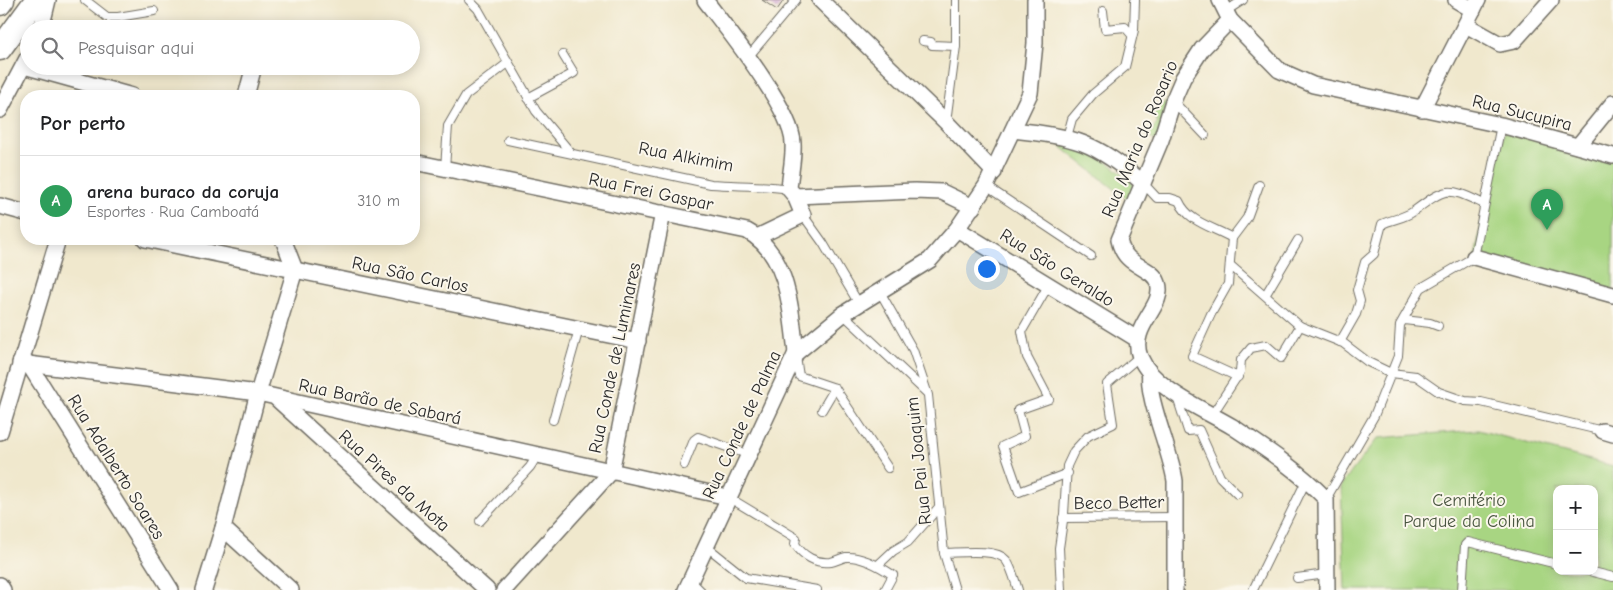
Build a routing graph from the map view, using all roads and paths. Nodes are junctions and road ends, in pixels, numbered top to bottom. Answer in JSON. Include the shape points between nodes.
{"nodes":[{"id":1,"x":3,"y":0,"type":"edge"},
{"id":2,"x":36,"y":0,"type":"edge"},
{"id":3,"x":48,"y":0,"type":"edge"},
{"id":4,"x":84,"y":0,"type":"edge"},
{"id":5,"x":469,"y":0,"type":"edge"},
{"id":6,"x":705,"y":0,"type":"edge"},
{"id":7,"x":796,"y":0,"type":"edge"},
{"id":8,"x":820,"y":0,"type":"edge"},
{"id":9,"x":956,"y":0,"type":"edge"},
{"id":10,"x":1036,"y":0,"type":"edge"},
{"id":11,"x":1134,"y":0,"type":"edge"},
{"id":12,"x":1243,"y":0,"type":"edge"},
{"id":13,"x":1456,"y":0,"type":"edge"},
{"id":14,"x":1551,"y":0,"type":"edge"},
{"id":15,"x":0,"y":4,"type":"edge"},
{"id":16,"x":1476,"y":5,"type":"edge"},
{"id":17,"x":1225,"y":10,"type":"edge"},
{"id":18,"x":154,"y":11,"type":"dead end"},
{"id":19,"x":1103,"y":11,"type":"dead end"},
{"id":20,"x":21,"y":20,"type":"edge"},
{"id":21,"x":43,"y":20,"type":"edge"},
{"id":22,"x":20,"y":22,"type":"edge"},
{"id":23,"x":1466,"y":25,"type":"junction"},
{"id":24,"x":1132,"y":35,"type":"junction"},
{"id":25,"x":923,"y":41,"type":"dead end"},
{"id":26,"x":956,"y":46,"type":"junction"},
{"id":27,"x":0,"y":49,"type":"edge"},
{"id":28,"x":563,"y":55,"type":"dead end"},
{"id":29,"x":748,"y":56,"type":"junction"},
{"id":30,"x":508,"y":63,"type":"junction"},
{"id":31,"x":20,"y":72,"type":"edge"},
{"id":32,"x":68,"y":75,"type":"edge"},
{"id":33,"x":252,"y":75,"type":"edge"},
{"id":34,"x":114,"y":90,"type":"edge"},
{"id":35,"x":248,"y":90,"type":"edge"},
{"id":36,"x":528,"y":98,"type":"junction"},
{"id":37,"x":1173,"y":102,"type":"junction"},
{"id":38,"x":1613,"y":103,"type":"edge"},
{"id":39,"x":1422,"y":109,"type":"junction"},
{"id":40,"x":0,"y":110,"type":"edge"},
{"id":41,"x":946,"y":122,"type":"junction"},
{"id":42,"x":1501,"y":125,"type":"junction"},
{"id":43,"x":1013,"y":130,"type":"junction"},
{"id":44,"x":1205,"y":135,"type":"dead end"},
{"id":45,"x":1067,"y":137,"type":"junction"},
{"id":46,"x":508,"y":140,"type":"dead end"},
{"id":47,"x":1578,"y":146,"type":"junction"},
{"id":48,"x":571,"y":153,"type":"junction"},
{"id":49,"x":1613,"y":156,"type":"edge"},
{"id":50,"x":420,"y":163,"type":"edge"},
{"id":51,"x":445,"y":168,"type":"junction"},
{"id":52,"x":994,"y":172,"type":"junction"},
{"id":53,"x":1143,"y":183,"type":"junction"},
{"id":54,"x":986,"y":186,"type":"junction"},
{"id":55,"x":1258,"y":186,"type":"dead end"},
{"id":56,"x":792,"y":193,"type":"junction"},
{"id":57,"x":1484,"y":204,"type":"junction"},
{"id":58,"x":0,"y":206,"type":"edge"},
{"id":59,"x":973,"y":207,"type":"junction"},
{"id":60,"x":20,"y":211,"type":"edge"},
{"id":61,"x":663,"y":213,"type":"junction"},
{"id":62,"x":803,"y":215,"type":"junction"},
{"id":63,"x":957,"y":229,"type":"junction"},
{"id":64,"x":757,"y":237,"type":"junction"},
{"id":65,"x":1232,"y":238,"type":"junction"},
{"id":66,"x":1298,"y":240,"type":"dead end"},
{"id":67,"x":56,"y":245,"type":"edge"},
{"id":68,"x":174,"y":245,"type":"edge"},
{"id":69,"x":285,"y":245,"type":"edge"},
{"id":70,"x":1091,"y":256,"type":"dead end"},
{"id":71,"x":1474,"y":257,"type":"junction"},
{"id":72,"x":1230,"y":265,"type":"junction"},
{"id":73,"x":295,"y":270,"type":"junction"},
{"id":74,"x":1048,"y":286,"type":"junction"},
{"id":75,"x":879,"y":290,"type":"junction"},
{"id":76,"x":1266,"y":294,"type":"junction"},
{"id":77,"x":1613,"y":295,"type":"edge"},
{"id":78,"x":859,"y":304,"type":"junction"},
{"id":79,"x":843,"y":314,"type":"junction"},
{"id":80,"x":1404,"y":320,"type":"junction"},
{"id":81,"x":1300,"y":326,"type":"junction"},
{"id":82,"x":1438,"y":326,"type":"dead end"},
{"id":83,"x":579,"y":329,"type":"junction"},
{"id":84,"x":1137,"y":339,"type":"junction"},
{"id":85,"x":638,"y":341,"type":"junction"},
{"id":86,"x":1340,"y":342,"type":"junction"},
{"id":87,"x":796,"y":353,"type":"junction"},
{"id":88,"x":1140,"y":356,"type":"junction"},
{"id":89,"x":24,"y":363,"type":"junction"},
{"id":90,"x":1150,"y":373,"type":"junction"},
{"id":91,"x":1391,"y":374,"type":"junction"},
{"id":92,"x":1238,"y":377,"type":"junction"},
{"id":93,"x":835,"y":388,"type":"junction"},
{"id":94,"x":1175,"y":393,"type":"junction"},
{"id":95,"x":258,"y":394,"type":"junction"},
{"id":96,"x":928,"y":395,"type":"junction"},
{"id":97,"x":276,"y":399,"type":"junction"},
{"id":98,"x":822,"y":410,"type":"dead end"},
{"id":99,"x":1212,"y":415,"type":"junction"},
{"id":100,"x":553,"y":420,"type":"dead end"},
{"id":101,"x":0,"y":432,"type":"edge"},
{"id":102,"x":1608,"y":432,"type":"edge"},
{"id":103,"x":747,"y":454,"type":"junction"},
{"id":104,"x":537,"y":456,"type":"junction"},
{"id":105,"x":684,"y":465,"type":"dead end"},
{"id":106,"x":888,"y":468,"type":"dead end"},
{"id":107,"x":611,"y":472,"type":"junction"},
{"id":108,"x":1068,"y":473,"type":"junction"},
{"id":109,"x":1307,"y":479,"type":"junction"},
{"id":110,"x":1237,"y":494,"type":"dead end"},
{"id":111,"x":728,"y":497,"type":"junction"},
{"id":112,"x":1326,"y":499,"type":"junction"},
{"id":113,"x":939,"y":507,"type":"junction"},
{"id":114,"x":1175,"y":517,"type":"junction"},
{"id":115,"x":1063,"y":518,"type":"junction"},
{"id":116,"x":480,"y":521,"type":"dead end"},
{"id":117,"x":224,"y":528,"type":"junction"},
{"id":118,"x":706,"y":546,"type":"junction"},
{"id":119,"x":944,"y":552,"type":"junction"},
{"id":120,"x":1553,"y":563,"type":"edge"},
{"id":121,"x":878,"y":565,"type":"junction"},
{"id":122,"x":1598,"y":573,"type":"edge"},
{"id":123,"x":1326,"y":574,"type":"junction"},
{"id":124,"x":1613,"y":577,"type":"edge"},
{"id":125,"x":1296,"y":578,"type":"dead end"},
{"id":126,"x":0,"y":585,"type":"edge"},
{"id":127,"x":692,"y":587,"type":"edge"},
{"id":128,"x":3,"y":590,"type":"edge"},
{"id":129,"x":171,"y":590,"type":"edge"},
{"id":130,"x":204,"y":590,"type":"edge"},
{"id":131,"x":291,"y":590,"type":"edge"},
{"id":132,"x":486,"y":590,"type":"edge"},
{"id":133,"x":504,"y":590,"type":"edge"},
{"id":134,"x":817,"y":590,"type":"edge"},
{"id":135,"x":885,"y":590,"type":"edge"},
{"id":136,"x":956,"y":590,"type":"edge"},
{"id":137,"x":1018,"y":590,"type":"edge"},
{"id":138,"x":1061,"y":590,"type":"edge"},
{"id":139,"x":1176,"y":590,"type":"edge"},
{"id":140,"x":1253,"y":590,"type":"edge"},
{"id":141,"x":1327,"y":590,"type":"edge"},
{"id":142,"x":1462,"y":590,"type":"edge"}],
"edges":[{"from":1,"to":15,"type":"main road"},
{"from":2,"to":20,"type":"main road"},
{"from":3,"to":21,"type":"street"},
{"from":4,"to":18,"type":"lane","via":[[107,17]]},
{"from":5,"to":30,"type":"lane","via":[[478,9]]},
{"from":6,"to":29,"type":"street"},
{"from":7,"to":29,"type":"lane"},
{"from":8,"to":41,"type":"street"},
{"from":9,"to":26,"type":"lane"},
{"from":10,"to":43,"type":"street","name":"Rua Conde de Palma","via":[[1030,93]]},
{"from":11,"to":24,"type":"lane"},
{"from":12,"to":17,"type":"lane"},
{"from":13,"to":16,"type":"street"},
{"from":14,"to":23,"type":"street","via":[[1514,41],[1500,44]]},
{"from":16,"to":23,"type":"street"},
{"from":17,"to":37,"type":"street","name":"Rua Maria do Rosario","via":[[1192,62]]},
{"from":17,"to":39,"type":"street","name":"Rua Sucupira","via":[[1279,70],[1314,85]]},
{"from":19,"to":24,"type":"lane","via":[[1105,29],[1125,28]]},
{"from":22,"to":27,"type":"main road"},
{"from":23,"to":39,"type":"street"},
{"from":24,"to":45,"type":"lane","via":[[1125,67],[1072,118]]},
{"from":25,"to":26,"type":"lane","via":[[932,45]]},
{"from":26,"to":41,"type":"lane"},
{"from":28,"to":36,"type":"lane","via":[[574,73]]},
{"from":29,"to":56,"type":"street","via":[[787,121],[793,142]]},
{"from":30,"to":36,"type":"lane"},
{"from":30,"to":51,"type":"lane","via":[[466,95],[448,126]]},
{"from":31,"to":40,"type":"street"},
{"from":32,"to":34,"type":"street"},
{"from":33,"to":35,"type":"street"},
{"from":36,"to":48,"type":"lane"},
{"from":37,"to":44,"type":"lane"},
{"from":37,"to":53,"type":"street","name":"Rua Maria do Rosario"},
{"from":38,"to":47,"type":"street"},
{"from":39,"to":42,"type":"street","name":"Rua Sucupira"},
{"from":41,"to":52,"type":"street"},
{"from":42,"to":47,"type":"street","name":"Rua Sucupira"},
{"from":42,"to":57,"type":"lane"},
{"from":43,"to":45,"type":"street"},
{"from":43,"to":52,"type":"street","name":"Rua Conde de Palma"},
{"from":45,"to":53,"type":"street","via":[[1114,158]]},
{"from":46,"to":48,"type":"lane","name":"Rua Alkimim"},
{"from":47,"to":49,"type":"street","name":"Rua Sucupira"},
{"from":48,"to":56,"type":"lane","name":"Rua Alkimim","via":[[711,184],[771,186]]},
{"from":50,"to":51,"type":"street","name":"Rua Frei Gaspar"},
{"from":51,"to":61,"type":"street","name":"Rua Frei Gaspar"},
{"from":52,"to":54,"type":"street","name":"Rua Conde de Palma"},
{"from":53,"to":65,"type":"lane","via":[[1157,198],[1179,201],[1183,211],[1194,220]]},
{"from":53,"to":84,"type":"street","name":"Rua Maria do Rosario","via":[[1119,240],[1130,261],[1154,275],[1159,284],[1159,294]]},
{"from":54,"to":59,"type":"street","name":"Rua Conde de Palma"},
{"from":54,"to":70,"type":"lane"},
{"from":55,"to":65,"type":"lane","via":[[1247,218]]},
{"from":56,"to":59,"type":"street","name":"Rua Alkimim","via":[[942,192]]},
{"from":56,"to":62,"type":"street"},
{"from":57,"to":71,"type":"lane"},
{"from":57,"to":86,"type":"lane","via":[[1454,190],[1446,191],[1405,216],[1382,224],[1374,254],[1365,262],[1357,290],[1360,301],[1356,314]]},
{"from":58,"to":60,"type":"street"},
{"from":59,"to":63,"type":"street","name":"Rua Conde de Palma"},
{"from":61,"to":64,"type":"street","name":"Rua Frei Gaspar","via":[[747,231]]},
{"from":61,"to":85,"type":"street","name":"Rua Conde de Luminares"},
{"from":62,"to":64,"type":"street"},
{"from":62,"to":78,"type":"lane"},
{"from":63,"to":74,"type":"street","name":"Rua São Geraldo"},
{"from":63,"to":75,"type":"street","name":"Rua Conde de Palma","via":[[930,260]]},
{"from":64,"to":87,"type":"street","via":[[775,260],[788,294]]},
{"from":65,"to":72,"type":"lane"},
{"from":66,"to":76,"type":"lane"},
{"from":67,"to":89,"type":"street"},
{"from":68,"to":73,"type":"street","name":"Rua São Carlos"},
{"from":69,"to":73,"type":"street"},
{"from":71,"to":77,"type":"street"},
{"from":71,"to":80,"type":"lane","via":[[1422,288]]},
{"from":72,"to":76,"type":"lane"},
{"from":72,"to":92,"type":"lane","via":[[1228,284],[1210,314],[1192,356]]},
{"from":73,"to":83,"type":"street","name":"Rua São Carlos"},
{"from":73,"to":95,"type":"street"},
{"from":74,"to":84,"type":"street","name":"Rua São Geraldo"},
{"from":74,"to":108,"type":"lane","via":[[1022,331],[1027,357],[1049,399],[1018,410],[1025,436],[1003,446],[1019,492]]},
{"from":75,"to":78,"type":"street","name":"Rua Conde de Palma"},
{"from":75,"to":96,"type":"lane","name":"Rua Pai Joaquim","via":[[913,350]]},
{"from":76,"to":81,"type":"lane"},
{"from":78,"to":79,"type":"street","name":"Rua Conde de Palma"},
{"from":79,"to":87,"type":"street","name":"Rua Conde de Palma"},
{"from":79,"to":96,"type":"lane"},
{"from":80,"to":82,"type":"lane"},
{"from":80,"to":91,"type":"lane","via":[[1400,325],[1398,356]]},
{"from":81,"to":86,"type":"lane"},
{"from":81,"to":92,"type":"lane","via":[[1281,358],[1266,345],[1252,348],[1241,360]]},
{"from":83,"to":85,"type":"street","name":"Rua São Carlos"},
{"from":83,"to":100,"type":"lane"},
{"from":84,"to":88,"type":"street"},
{"from":85,"to":107,"type":"street","name":"Rua Conde de Luminares"},
{"from":86,"to":91,"type":"lane"},
{"from":87,"to":93,"type":"lane","via":[[799,376]]},
{"from":87,"to":103,"type":"street","name":"Rua Conde de Palma"},
{"from":88,"to":90,"type":"street"},
{"from":88,"to":108,"type":"lane","via":[[1106,384],[1113,424],[1088,436],[1074,451],[1067,466]]},
{"from":89,"to":95,"type":"street","name":"Rua Barão de Sabará"},
{"from":89,"to":101,"type":"street"},
{"from":89,"to":129,"type":"street","name":"Rua Adalberto Soares"},
{"from":90,"to":94,"type":"street"},
{"from":90,"to":114,"type":"street","via":[[1150,390],[1173,465]]},
{"from":91,"to":102,"type":"lane","via":[[1416,376],[1439,392],[1466,401]]},
{"from":91,"to":112,"type":"lane","via":[[1374,416]]},
{"from":92,"to":99,"type":"lane"},
{"from":93,"to":98,"type":"lane"},
{"from":93,"to":106,"type":"lane"},
{"from":94,"to":99,"type":"street"},
{"from":94,"to":110,"type":"lane","via":[[1188,431],[1199,430],[1220,477]]},
{"from":95,"to":97,"type":"street","name":"Rua Barão de Sabará"},
{"from":95,"to":117,"type":"street"},
{"from":96,"to":113,"type":"lane","name":"Rua Pai Joaquim"},
{"from":97,"to":104,"type":"street","name":"Rua Barão de Sabará"},
{"from":97,"to":132,"type":"street","name":"Rua Pires da Mota"},
{"from":99,"to":109,"type":"street"},
{"from":103,"to":105,"type":"lane","via":[[698,438],[694,440]]},
{"from":103,"to":111,"type":"street","name":"Rua Conde de Palma"},
{"from":104,"to":107,"type":"street","name":"Rua Barão de Sabará"},
{"from":104,"to":116,"type":"lane"},
{"from":107,"to":111,"type":"street","name":"Rua Barão de Sabará"},
{"from":107,"to":133,"type":"street","name":"Rua Conde de Luminares"},
{"from":108,"to":115,"type":"lane"},
{"from":109,"to":112,"type":"street"},
{"from":109,"to":140,"type":"lane"},
{"from":111,"to":118,"type":"street","name":"Rua Conde de Palma"},
{"from":111,"to":121,"type":"lane","via":[[796,538],[795,544],[810,559],[830,562],[847,557]]},
{"from":112,"to":123,"type":"street"},
{"from":113,"to":119,"type":"lane","name":"Rua Pai Joaquim"},
{"from":113,"to":121,"type":"lane","via":[[908,542]]},
{"from":114,"to":115,"type":"lane","name":"Beco Better"},
{"from":114,"to":139,"type":"street"},
{"from":115,"to":138,"type":"lane","via":[[1059,548]]},
{"from":117,"to":130,"type":"street"},
{"from":117,"to":131,"type":"street"},
{"from":118,"to":127,"type":"street","name":"Rua Conde de Palma"},
{"from":118,"to":134,"type":"lane","via":[[746,578]]},
{"from":119,"to":136,"type":"lane","name":"Rua Pai Joaquim"},
{"from":119,"to":137,"type":"lane","via":[[1000,556],[1007,561]]},
{"from":120,"to":142,"type":"lane","via":[[1468,542],[1465,545]]},
{"from":121,"to":135,"type":"lane","via":[[893,575]]},
{"from":122,"to":124,"type":"lane"},
{"from":123,"to":125,"type":"lane"},
{"from":123,"to":141,"type":"street"},
{"from":126,"to":128,"type":"street"}]}
